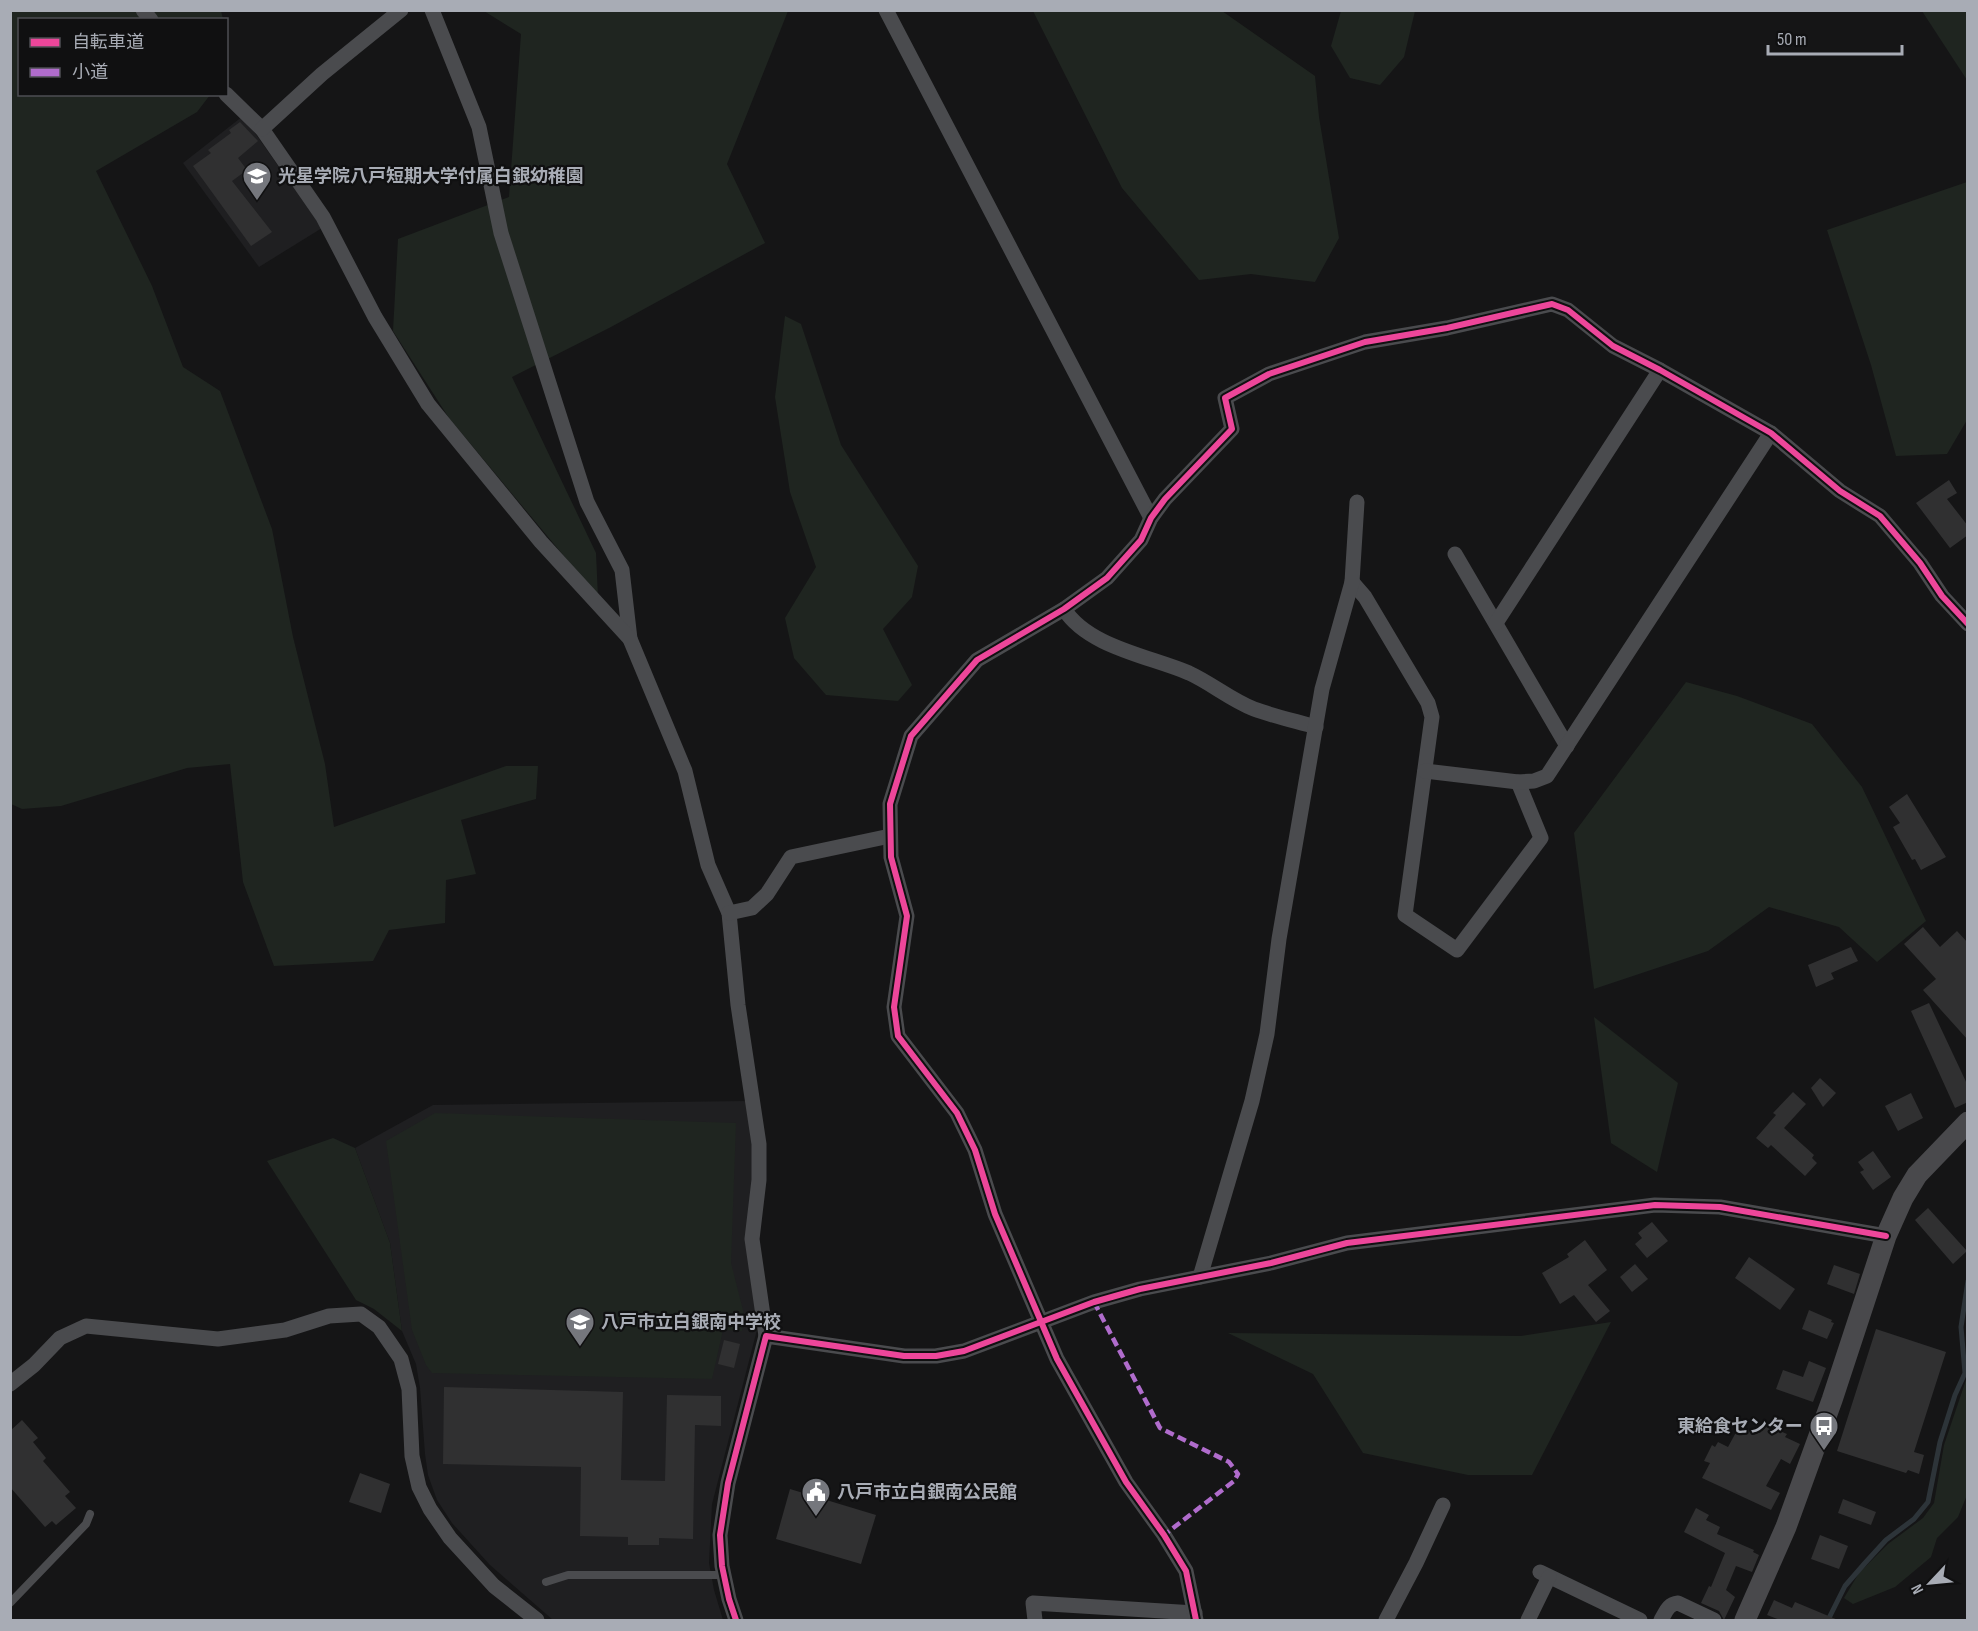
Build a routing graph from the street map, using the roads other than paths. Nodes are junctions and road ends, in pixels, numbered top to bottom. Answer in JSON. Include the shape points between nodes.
{"nodes":[{"id":1,"x":401,"y":10,"type":"edge"},
{"id":2,"x":432,"y":10,"type":"edge"},
{"id":3,"x":886,"y":10,"type":"edge"},
{"id":4,"x":228,"y":96,"type":"edge"},
{"id":5,"x":262,"y":129,"type":"junction"},
{"id":6,"x":1660,"y":369,"type":"junction"},
{"id":7,"x":1771,"y":433,"type":"junction"},
{"id":8,"x":1357,"y":502,"type":"dead end"},
{"id":9,"x":1151,"y":518,"type":"junction"},
{"id":10,"x":1455,"y":554,"type":"dead end"},
{"id":11,"x":1352,"y":582,"type":"junction"},
{"id":12,"x":1064,"y":609,"type":"junction"},
{"id":13,"x":1496,"y":623,"type":"junction"},
{"id":14,"x":1968,"y":624,"type":"edge"},
{"id":15,"x":630,"y":639,"type":"junction"},
{"id":16,"x":1316,"y":727,"type":"junction"},
{"id":17,"x":1567,"y":746,"type":"junction"},
{"id":18,"x":1425,"y":771,"type":"junction"},
{"id":19,"x":1518,"y":782,"type":"junction"},
{"id":20,"x":890,"y":836,"type":"junction"},
{"id":21,"x":729,"y":913,"type":"junction"},
{"id":22,"x":1968,"y":1122,"type":"edge"},
{"id":23,"x":1886,"y":1236,"type":"junction"},
{"id":24,"x":1200,"y":1277,"type":"junction"},
{"id":25,"x":1043,"y":1322,"type":"junction"},
{"id":26,"x":766,"y":1336,"type":"junction"},
{"id":27,"x":10,"y":1383,"type":"edge"},
{"id":28,"x":1443,"y":1505,"type":"dead end"},
{"id":29,"x":90,"y":1514,"type":"dead end"},
{"id":30,"x":724,"y":1575,"type":"junction"},
{"id":31,"x":546,"y":1582,"type":"dead end"},
{"id":32,"x":10,"y":1603,"type":"edge"},
{"id":33,"x":1135,"y":1616,"type":"edge"},
{"id":34,"x":1196,"y":1617,"type":"edge"},
{"id":35,"x":537,"y":1620,"type":"edge"},
{"id":36,"x":736,"y":1620,"type":"edge"},
{"id":37,"x":1035,"y":1620,"type":"edge"},
{"id":38,"x":1386,"y":1620,"type":"edge"},
{"id":39,"x":1528,"y":1620,"type":"edge"},
{"id":40,"x":1641,"y":1620,"type":"edge"},
{"id":41,"x":1661,"y":1620,"type":"edge"},
{"id":42,"x":1714,"y":1620,"type":"edge"},
{"id":43,"x":1745,"y":1620,"type":"edge"}],
"edges":[{"from":1,"to":5,"type":"street"},
{"from":2,"to":15,"type":"street","via":[[478,126],[501,233],[587,502],[622,570]]},
{"from":3,"to":9,"type":"street"},
{"from":4,"to":5,"type":"street"},
{"from":5,"to":15,"type":"street","via":[[323,217],[375,317],[428,404],[542,542]]},
{"from":6,"to":7,"type":"street"},
{"from":6,"to":9,"type":"street","via":[[1613,346],[1568,310],[1552,304],[1365,342],[1269,374],[1225,398],[1232,429]]},
{"from":6,"to":13,"type":"street"},
{"from":7,"to":14,"type":"street","via":[[1823,478],[1880,516]]},
{"from":7,"to":17,"type":"street"},
{"from":8,"to":11,"type":"street"},
{"from":9,"to":12,"type":"street","via":[[1140,540],[1107,578]]},
{"from":10,"to":13,"type":"street"},
{"from":11,"to":16,"type":"street","via":[[1322,689]]},
{"from":11,"to":18,"type":"street","via":[[1365,597],[1428,703],[1432,717]]},
{"from":12,"to":16,"type":"street","via":[[1083,631],[1142,658],[1189,673],[1252,708]]},
{"from":12,"to":20,"type":"street","via":[[977,660],[911,736],[890,804]]},
{"from":13,"to":17,"type":"street"},
{"from":15,"to":21,"type":"street","via":[[685,771],[708,865]]},
{"from":16,"to":24,"type":"street","via":[[1279,939],[1268,1034]]},
{"from":17,"to":19,"type":"street","via":[[1546,776]]},
{"from":18,"to":19,"type":"street"},
{"from":18,"to":19,"type":"street","via":[[1405,915],[1457,950],[1541,838]]},
{"from":20,"to":21,"type":"street","via":[[791,857],[767,894],[752,908]]},
{"from":20,"to":25,"type":"street","via":[[891,857],[907,916],[894,1007],[898,1036],[957,1113],[975,1150],[995,1214]]},
{"from":21,"to":26,"type":"street","via":[[759,1144],[752,1239]]},
{"from":22,"to":23,"type":"street","via":[[1917,1175]]},
{"from":23,"to":24,"type":"street","via":[[1720,1207],[1655,1205],[1347,1243]]},
{"from":23,"to":43,"type":"street","via":[[1786,1527]]},
{"from":24,"to":25,"type":"street","via":[[1117,1295]]},
{"from":25,"to":26,"type":"street","via":[[964,1351],[936,1356],[904,1356]]},
{"from":25,"to":34,"type":"street","via":[[1057,1359],[1126,1482],[1186,1571]]},
{"from":26,"to":30,"type":"street","via":[[728,1483],[720,1535]]},
{"from":27,"to":35,"type":"street","via":[[60,1338],[86,1326],[218,1339],[285,1330],[329,1316],[361,1314],[379,1327],[402,1359],[409,1389],[412,1456],[419,1487],[430,1509],[450,1538],[494,1586]]},
{"from":28,"to":38,"type":"street"},
{"from":29,"to":32,"type":"lane","via":[[86,1524]]},
{"from":30,"to":31,"type":"lane","via":[[568,1575]]},
{"from":30,"to":36,"type":"street"},
{"from":33,"to":34,"type":"street"},
{"from":33,"to":37,"type":"street","via":[[1033,1603]]},
{"from":39,"to":40,"type":"street","via":[[1545,1575]]},
{"from":41,"to":42,"type":"street","via":[[1673,1604]]}]}
